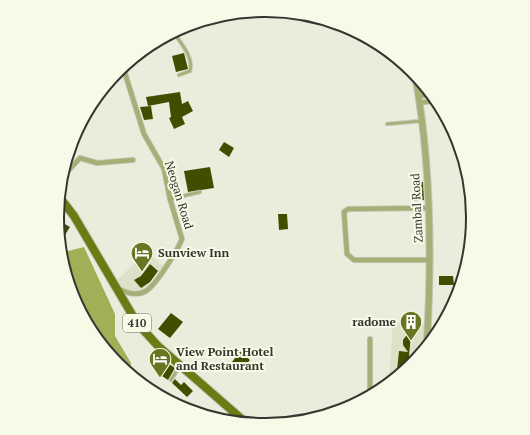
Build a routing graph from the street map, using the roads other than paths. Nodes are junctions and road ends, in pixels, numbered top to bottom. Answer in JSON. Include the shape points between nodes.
{"nodes":[{"id":1,"x":177,"y":38,"type":"edge"},
{"id":2,"x":125,"y":74,"type":"edge"},
{"id":3,"x":179,"y":75,"type":"dead end"},
{"id":4,"x":417,"y":86,"type":"edge"},
{"id":5,"x":425,"y":97,"type":"edge"},
{"id":6,"x":419,"y":100,"type":"junction"},
{"id":7,"x":428,"y":101,"type":"edge"},
{"id":8,"x":421,"y":121,"type":"junction"},
{"id":9,"x":387,"y":124,"type":"dead end"},
{"id":10,"x":133,"y":160,"type":"dead end"},
{"id":11,"x":70,"y":168,"type":"edge"},
{"id":12,"x":200,"y":192,"type":"dead end"},
{"id":13,"x":170,"y":200,"type":"junction"},
{"id":14,"x":65,"y":204,"type":"edge"},
{"id":15,"x":429,"y":208,"type":"junction"},
{"id":16,"x":430,"y":260,"type":"junction"},
{"id":17,"x":115,"y":288,"type":"junction"},
{"id":18,"x":431,"y":331,"type":"edge"},
{"id":19,"x":370,"y":339,"type":"dead end"},
{"id":20,"x":180,"y":366,"type":"junction"},
{"id":21,"x":170,"y":380,"type":"dead end"},
{"id":22,"x":370,"y":388,"type":"edge"},
{"id":23,"x":238,"y":416,"type":"edge"}],
"edges":[{"from":1,"to":3,"type":"lane","via":[[191,66],[190,71]]},
{"from":2,"to":13,"type":"street","name":"Neogan Road","via":[[144,134],[164,169]]},
{"from":4,"to":6,"type":"street","name":"Zambal Road"},
{"from":5,"to":6,"type":"street"},
{"from":6,"to":7,"type":"street"},
{"from":6,"to":8,"type":"street","name":"Zambal Road"},
{"from":8,"to":9,"type":"lane"},
{"from":8,"to":15,"type":"street","name":"Zambal Road"},
{"from":10,"to":11,"type":"street","via":[[97,163],[80,158]]},
{"from":12,"to":13,"type":"lane"},
{"from":13,"to":17,"type":"street","name":"Neogan Road","via":[[182,239],[172,258],[147,291],[139,294]]},
{"from":14,"to":17,"type":"main road","number":"410"},
{"from":15,"to":16,"type":"street","name":"Zambal Road"},
{"from":15,"to":16,"type":"street","via":[[348,209],[344,212],[347,254],[354,260]]},
{"from":16,"to":18,"type":"street","name":"Zambal Road"},
{"from":17,"to":20,"type":"main road","number":"410","via":[[137,323]]},
{"from":19,"to":22,"type":"street"},
{"from":20,"to":21,"type":"lane"},
{"from":20,"to":23,"type":"main road","number":"410"}]}
